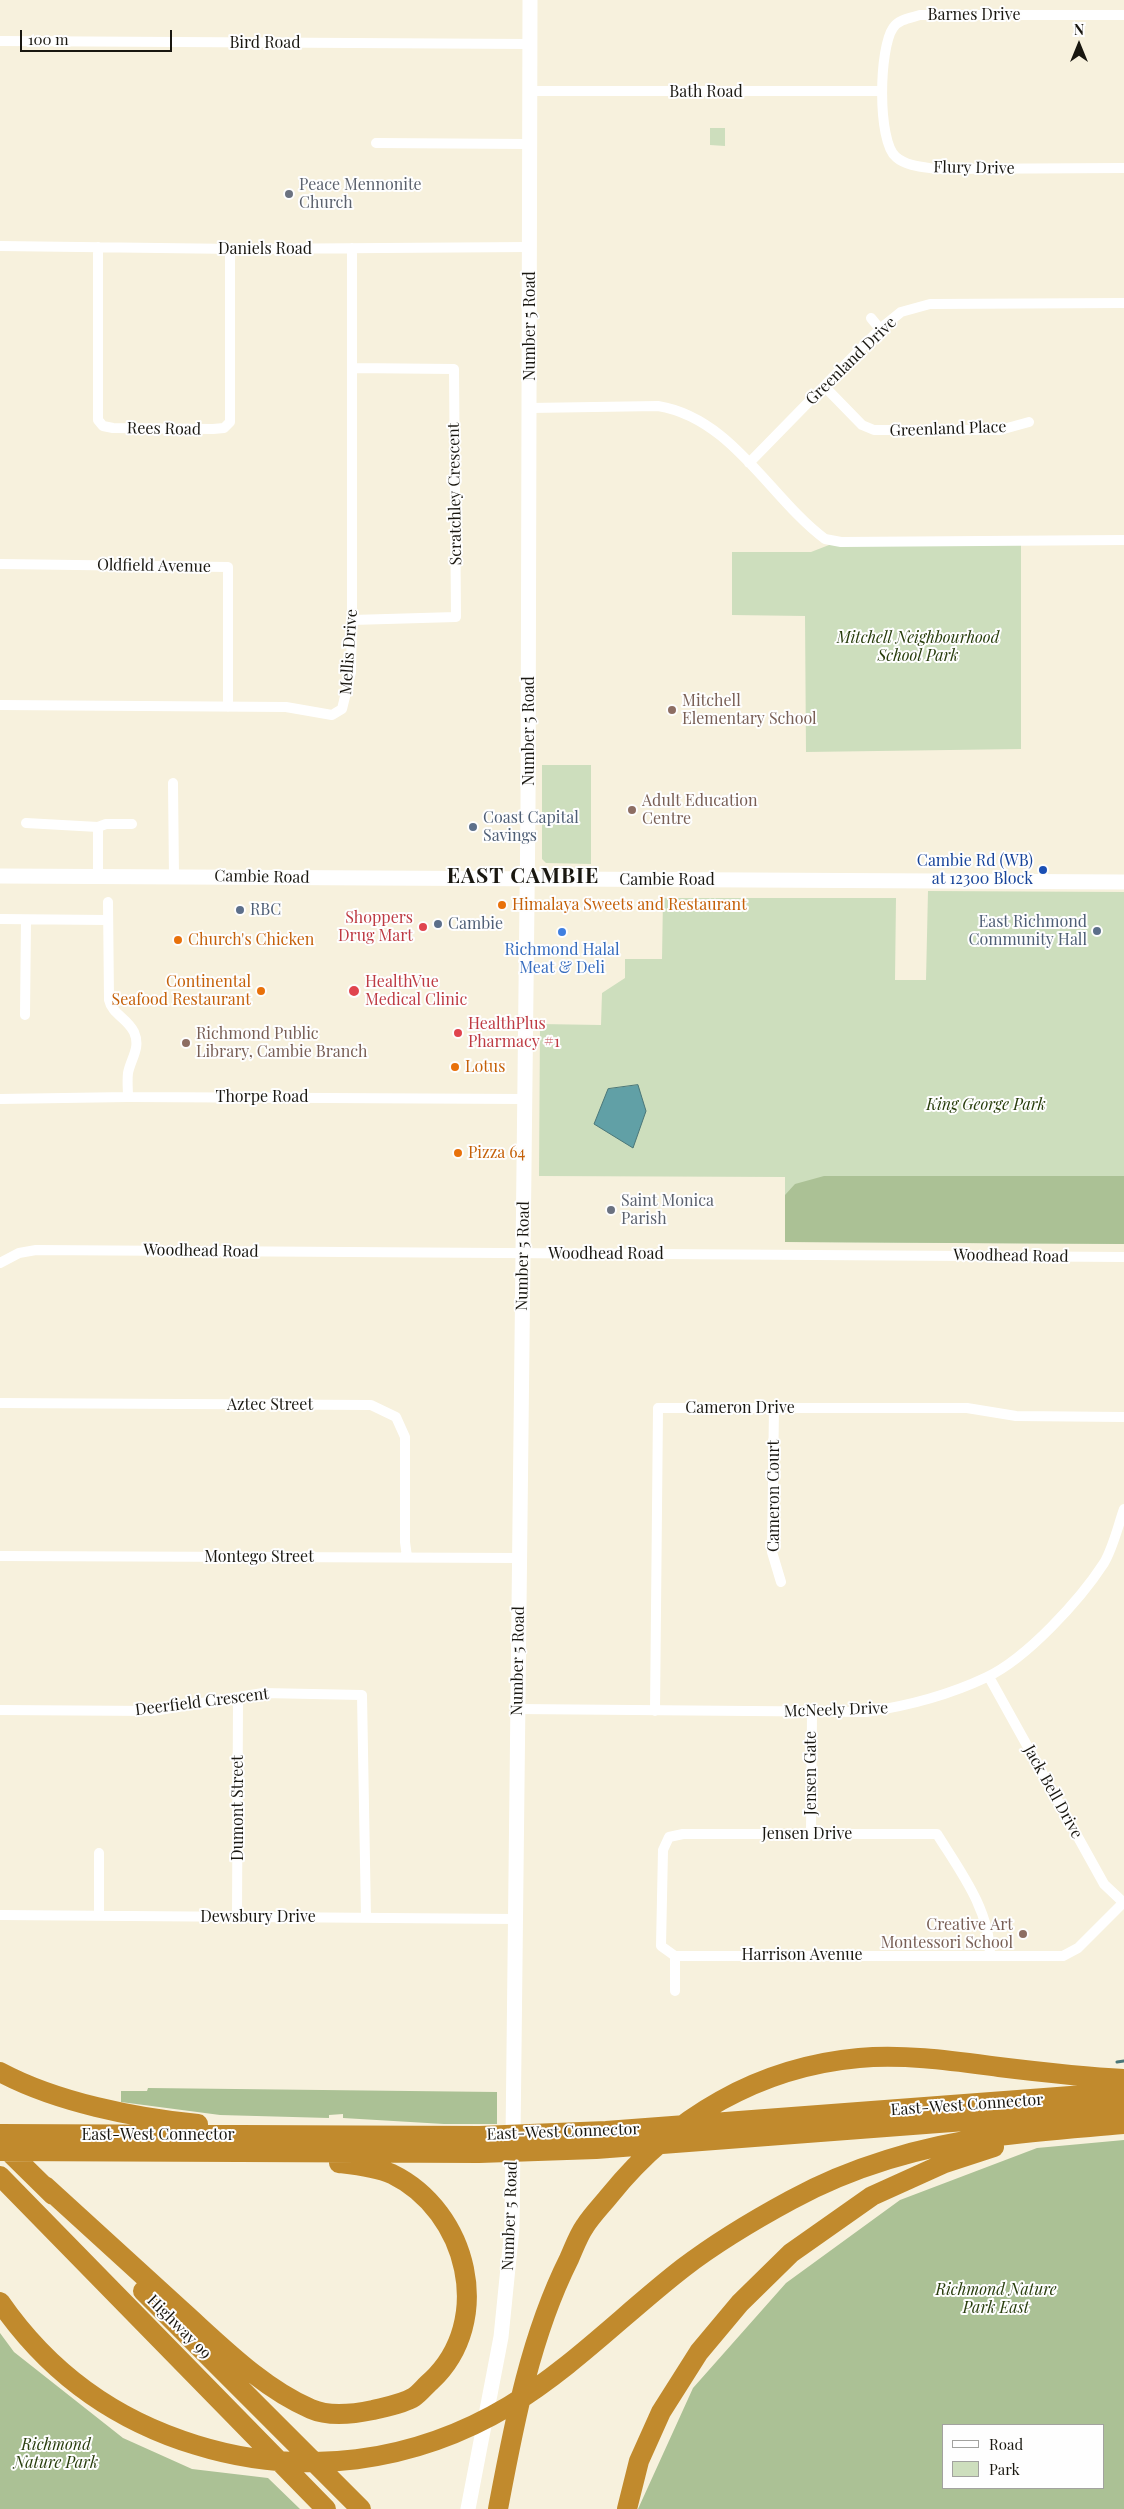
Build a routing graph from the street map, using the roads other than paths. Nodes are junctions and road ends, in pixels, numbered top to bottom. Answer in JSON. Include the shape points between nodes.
{"nodes":[{"id":1,"x":530,"y":0,"type":"edge"},
{"id":2,"x":1124,"y":15,"type":"edge"},
{"id":3,"x":0,"y":41,"type":"edge"},
{"id":4,"x":530,"y":44,"type":"junction"},
{"id":5,"x":530,"y":91,"type":"junction"},
{"id":6,"x":882,"y":91,"type":"junction"},
{"id":7,"x":376,"y":144,"type":"dead end"},
{"id":8,"x":529,"y":144,"type":"junction"},
{"id":9,"x":1124,"y":168,"type":"edge"},
{"id":10,"x":0,"y":246,"type":"edge"},
{"id":11,"x":98,"y":247,"type":"junction"},
{"id":12,"x":529,"y":247,"type":"junction"},
{"id":13,"x":352,"y":248,"type":"junction"},
{"id":14,"x":230,"y":249,"type":"junction"},
{"id":15,"x":1124,"y":302,"type":"edge"},
{"id":16,"x":871,"y":318,"type":"dead end"},
{"id":17,"x":880,"y":329,"type":"junction"},
{"id":18,"x":352,"y":368,"type":"junction"},
{"id":19,"x":824,"y":386,"type":"junction"},
{"id":20,"x":530,"y":408,"type":"junction"},
{"id":21,"x":1029,"y":422,"type":"dead end"},
{"id":22,"x":749,"y":463,"type":"junction"},
{"id":23,"x":1124,"y":540,"type":"edge"},
{"id":24,"x":0,"y":564,"type":"edge"},
{"id":25,"x":352,"y":620,"type":"junction"},
{"id":26,"x":0,"y":705,"type":"edge"},
{"id":27,"x":228,"y":707,"type":"junction"},
{"id":28,"x":173,"y":783,"type":"dead end"},
{"id":29,"x":26,"y":823,"type":"dead end"},
{"id":30,"x":132,"y":824,"type":"dead end"},
{"id":31,"x":98,"y":827,"type":"junction"},
{"id":32,"x":0,"y":876,"type":"edge"},
{"id":33,"x":98,"y":876,"type":"junction"},
{"id":34,"x":174,"y":877,"type":"junction"},
{"id":35,"x":528,"y":880,"type":"junction"},
{"id":36,"x":1124,"y":882,"type":"edge"},
{"id":37,"x":108,"y":902,"type":"dead end"},
{"id":38,"x":0,"y":919,"type":"edge"},
{"id":39,"x":26,"y":920,"type":"junction"},
{"id":40,"x":108,"y":920,"type":"junction"},
{"id":41,"x":25,"y":1015,"type":"dead end"},
{"id":42,"x":128,"y":1096,"type":"junction"},
{"id":43,"x":0,"y":1099,"type":"edge"},
{"id":44,"x":524,"y":1099,"type":"junction"},
{"id":45,"x":524,"y":1254,"type":"junction"},
{"id":46,"x":1124,"y":1257,"type":"edge"},
{"id":47,"x":0,"y":1263,"type":"edge"},
{"id":48,"x":0,"y":1403,"type":"edge"},
{"id":49,"x":774,"y":1408,"type":"junction"},
{"id":50,"x":1124,"y":1417,"type":"edge"},
{"id":51,"x":1124,"y":1509,"type":"edge"},
{"id":52,"x":0,"y":1556,"type":"edge"},
{"id":53,"x":408,"y":1557,"type":"junction"},
{"id":54,"x":519,"y":1558,"type":"junction"},
{"id":55,"x":781,"y":1582,"type":"dead end"},
{"id":56,"x":989,"y":1676,"type":"junction"},
{"id":57,"x":238,"y":1698,"type":"junction"},
{"id":58,"x":0,"y":1710,"type":"edge"},
{"id":59,"x":517,"y":1710,"type":"junction"},
{"id":60,"x":655,"y":1710,"type":"junction"},
{"id":61,"x":812,"y":1712,"type":"junction"},
{"id":62,"x":811,"y":1834,"type":"junction"},
{"id":63,"x":99,"y":1853,"type":"dead end"},
{"id":64,"x":1124,"y":1903,"type":"edge"},
{"id":65,"x":0,"y":1915,"type":"edge"},
{"id":66,"x":99,"y":1916,"type":"junction"},
{"id":67,"x":237,"y":1917,"type":"junction"},
{"id":68,"x":366,"y":1917,"type":"junction"},
{"id":69,"x":516,"y":1919,"type":"junction"},
{"id":70,"x":990,"y":1955,"type":"junction"},
{"id":71,"x":674,"y":1956,"type":"junction"},
{"id":72,"x":674,"y":1991,"type":"dead end"},
{"id":73,"x":0,"y":2072,"type":"edge"},
{"id":74,"x":1124,"y":2079,"type":"edge"},
{"id":75,"x":1124,"y":2092,"type":"edge"},
{"id":76,"x":1124,"y":2109,"type":"edge"},
{"id":77,"x":1124,"y":2124,"type":"edge"},
{"id":78,"x":1062,"y":2129,"type":"junction"},
{"id":79,"x":0,"y":2134,"type":"edge"},
{"id":80,"x":294,"y":2136,"type":"junction"},
{"id":81,"x":0,"y":2143,"type":"edge"},
{"id":82,"x":480,"y":2144,"type":"junction"},
{"id":83,"x":0,"y":2151,"type":"edge"},
{"id":84,"x":110,"y":2152,"type":"junction"},
{"id":85,"x":0,"y":2176,"type":"edge"},
{"id":86,"x":44,"y":2186,"type":"junction"},
{"id":87,"x":0,"y":2302,"type":"edge"},
{"id":88,"x":326,"y":2509,"type":"edge"},
{"id":89,"x":361,"y":2509,"type":"edge"},
{"id":90,"x":468,"y":2509,"type":"edge"},
{"id":91,"x":498,"y":2509,"type":"edge"},
{"id":92,"x":627,"y":2509,"type":"edge"}],
"edges":[{"from":1,"to":4,"type":"main road","name":"Number 5 Road"},
{"from":2,"to":6,"type":"street","name":"Barnes Drive","via":[[920,15],[903,20],[893,27],[885,49]]},
{"from":3,"to":4,"type":"street","name":"Bird Road"},
{"from":4,"to":5,"type":"main road","name":"Number 5 Road"},
{"from":5,"to":6,"type":"street","name":"Bath Road"},
{"from":5,"to":8,"type":"main road","name":"Number 5 Road"},
{"from":6,"to":9,"type":"street","name":"Flury Drive","via":[[884,132],[895,157],[906,163],[936,169]]},
{"from":7,"to":8,"type":"street"},
{"from":8,"to":12,"type":"main road","name":"Number 5 Road"},
{"from":10,"to":11,"type":"street","name":"Daniels Road"},
{"from":11,"to":14,"type":"street","name":"Daniels Road"},
{"from":11,"to":14,"type":"street","name":"Rees Road","via":[[98,420],[103,426],[113,428],[213,429],[224,428],[230,422]]},
{"from":12,"to":13,"type":"street","name":"Daniels Road"},
{"from":12,"to":20,"type":"main road","name":"Number 5 Road"},
{"from":13,"to":14,"type":"street","name":"Daniels Road"},
{"from":13,"to":18,"type":"street","name":"Mellis Drive"},
{"from":15,"to":17,"type":"street","name":"Greenland Drive","via":[[930,304],[901,312]]},
{"from":16,"to":17,"type":"street"},
{"from":17,"to":19,"type":"street","name":"Greenland Drive"},
{"from":18,"to":25,"type":"street","name":"Mellis Drive"},
{"from":18,"to":25,"type":"street","name":"Scratchley Crescent","via":[[454,369],[456,617]]},
{"from":19,"to":21,"type":"street","name":"Greenland Place","via":[[862,425],[874,430],[1000,430]]},
{"from":19,"to":22,"type":"street","name":"Greenland Drive"},
{"from":20,"to":22,"type":"street","via":[[658,406],[674,409],[717,434]]},
{"from":20,"to":35,"type":"main road","name":"Number 5 Road"},
{"from":22,"to":23,"type":"street","via":[[825,539],[841,542]]},
{"from":24,"to":27,"type":"street","name":"Oldfield Avenue","via":[[228,567]]},
{"from":25,"to":27,"type":"street","name":"Mellis Drive","via":[[348,687],[345,703],[338,714],[286,707]]},
{"from":26,"to":27,"type":"street","name":"Mellis Drive"},
{"from":28,"to":34,"type":"street"},
{"from":29,"to":31,"type":"street"},
{"from":30,"to":31,"type":"street"},
{"from":31,"to":33,"type":"street"},
{"from":32,"to":33,"type":"main road","name":"Cambie Road"},
{"from":33,"to":34,"type":"main road","name":"Cambie Road"},
{"from":34,"to":35,"type":"main road","name":"Cambie Road"},
{"from":35,"to":36,"type":"main road","name":"Cambie Road"},
{"from":35,"to":44,"type":"main road","name":"Number 5 Road"},
{"from":37,"to":40,"type":"street"},
{"from":38,"to":39,"type":"street"},
{"from":39,"to":40,"type":"street"},
{"from":39,"to":41,"type":"street"},
{"from":40,"to":42,"type":"street","via":[[108,1000],[112,1009],[130,1025],[137,1039],[128,1074]]},
{"from":42,"to":43,"type":"street","name":"Thorpe Road"},
{"from":42,"to":44,"type":"street","name":"Thorpe Road"},
{"from":44,"to":45,"type":"main road","name":"Number 5 Road"},
{"from":45,"to":46,"type":"street","name":"Woodhead Road"},
{"from":45,"to":47,"type":"street","name":"Woodhead Road","via":[[36,1250],[18,1253]]},
{"from":45,"to":54,"type":"main road","name":"Number 5 Road"},
{"from":48,"to":53,"type":"street","name":"Aztec Street","via":[[371,1405],[396,1417],[405,1437],[405,1542]]},
{"from":49,"to":50,"type":"street","name":"Cameron Drive","via":[[967,1408],[1016,1416]]},
{"from":49,"to":55,"type":"street","name":"Cameron Court","via":[[772,1552]]},
{"from":49,"to":60,"type":"street","name":"Cameron Drive","via":[[658,1408]]},
{"from":51,"to":56,"type":"street","name":"McNeely Drive","via":[[1105,1562],[1061,1618]]},
{"from":52,"to":53,"type":"street","name":"Montego Street"},
{"from":53,"to":54,"type":"street","name":"Montego Street"},
{"from":54,"to":59,"type":"main road","name":"Number 5 Road"},
{"from":56,"to":61,"type":"street","name":"McNeely Drive","via":[[906,1706],[866,1712]]},
{"from":56,"to":64,"type":"street","name":"Jack Bell Drive","via":[[1104,1884]]},
{"from":57,"to":58,"type":"street","name":"Deerfield Crescent","via":[[153,1711]]},
{"from":57,"to":67,"type":"street","name":"Dumont Street"},
{"from":57,"to":68,"type":"street","name":"Deerfield Crescent","via":[[263,1693],[362,1695]]},
{"from":59,"to":60,"type":"street","name":"McNeely Drive"},
{"from":59,"to":69,"type":"main road","name":"Number 5 Road"},
{"from":60,"to":61,"type":"street","name":"McNeely Drive"},
{"from":61,"to":62,"type":"street","name":"Jensen Gate"},
{"from":62,"to":70,"type":"street","name":"Jensen Drive","via":[[937,1834],[973,1892],[990,1936]]},
{"from":62,"to":71,"type":"street","name":"Jensen Drive","via":[[669,1836],[663,1850],[661,1946]]},
{"from":63,"to":66,"type":"street"},
{"from":64,"to":70,"type":"street","name":"Harrison Avenue","via":[[1078,1948],[1063,1956]]},
{"from":65,"to":66,"type":"street","name":"Dewsbury Drive"},
{"from":66,"to":67,"type":"street","name":"Dewsbury Drive"},
{"from":67,"to":68,"type":"street","name":"Dewsbury Drive"},
{"from":68,"to":69,"type":"street","name":"Dewsbury Drive"},
{"from":69,"to":90,"type":"main road","name":"Number 5 Road","via":[[512,2228],[501,2337]]},
{"from":70,"to":71,"type":"street","name":"Harrison Avenue"},
{"from":71,"to":72,"type":"street"},
{"from":73,"to":80,"type":"highway","via":[[59,2095],[110,2109],[176,2122]]},
{"from":74,"to":91,"type":"highway","via":[[948,2060],[861,2058],[790,2071],[730,2094],[700,2111],[635,2164],[585,2226],[557,2282],[540,2332],[512,2428]]},
{"from":75,"to":82,"type":"highway","name":"East-West Connector","via":[[606,2131]]},
{"from":76,"to":82,"type":"highway","name":"East-West Connector","via":[[711,2142]]},
{"from":77,"to":78,"type":"highway"},
{"from":78,"to":87,"type":"highway","via":[[987,2137],[931,2148],[875,2165],[794,2198],[683,2268],[573,2360],[509,2406],[464,2430],[428,2444],[372,2458],[329,2463],[268,2462],[215,2451],[166,2435],[101,2402],[43,2356]]},
{"from":78,"to":92,"type":"highway","via":[[944,2163],[872,2196],[791,2253],[740,2303],[699,2352],[661,2412],[639,2462]]},
{"from":79,"to":80,"type":"highway","name":"East-West Connector"},
{"from":80,"to":82,"type":"highway","name":"East-West Connector"},
{"from":81,"to":86,"type":"highway","name":"Highway 99"},
{"from":82,"to":84,"type":"highway","name":"East-West Connector"},
{"from":83,"to":84,"type":"highway","name":"East-West Connector"},
{"from":84,"to":86,"type":"highway","via":[[184,2160],[330,2162],[392,2174],[416,2189],[437,2209],[455,2238],[465,2267],[468,2297],[464,2327],[453,2354],[438,2374],[413,2397],[383,2408],[350,2414],[312,2410],[280,2392],[244,2365]]},
{"from":85,"to":88,"type":"highway","name":"Highway 99"},
{"from":86,"to":89,"type":"highway","name":"Highway 99","via":[[161,2311]]}]}
